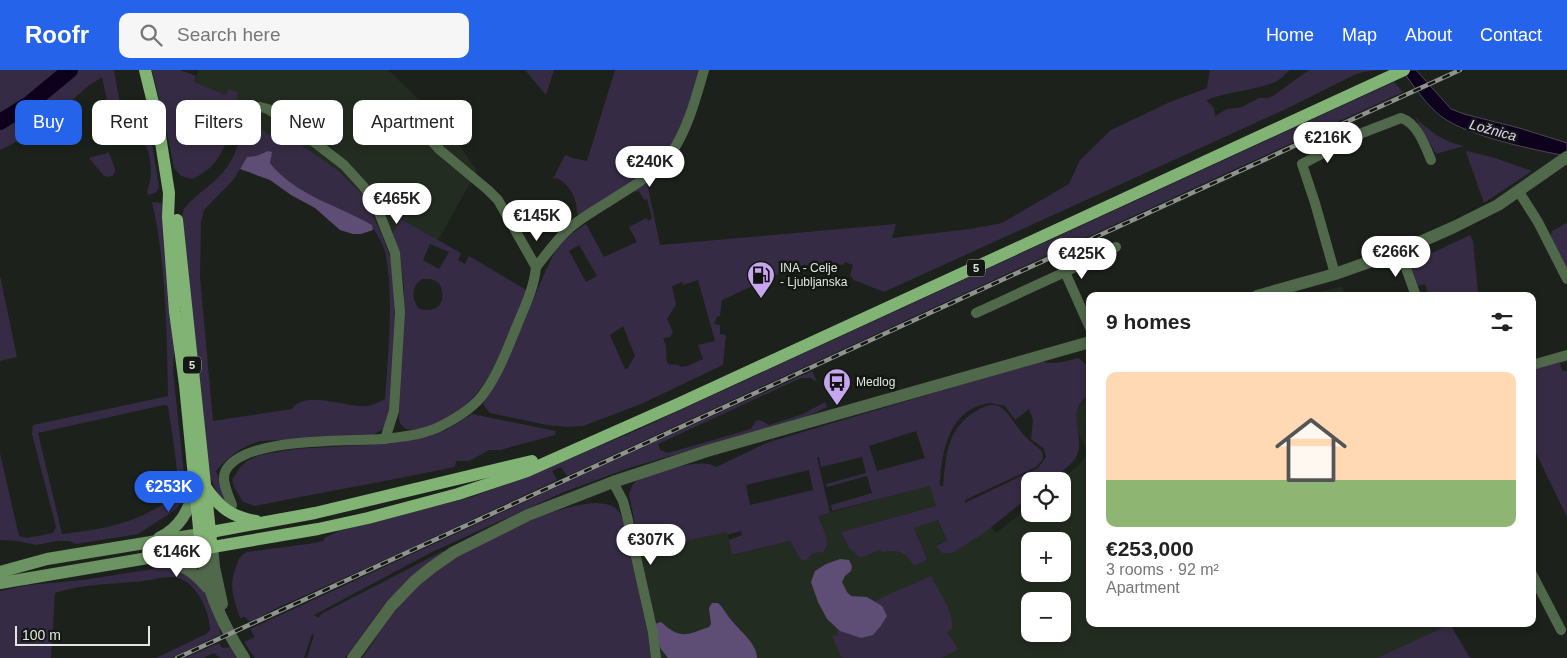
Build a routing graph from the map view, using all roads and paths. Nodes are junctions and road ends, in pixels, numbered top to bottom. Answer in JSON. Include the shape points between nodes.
{"nodes":[{"id":1,"x":145,"y":70,"type":"edge"},
{"id":2,"x":704,"y":70,"type":"edge"},
{"id":3,"x":1404,"y":70,"type":"edge"},
{"id":4,"x":261,"y":107,"type":"edge"},
{"id":5,"x":435,"y":145,"type":"edge"},
{"id":6,"x":1567,"y":157,"type":"edge"},
{"id":7,"x":1431,"y":160,"type":"dead end"},
{"id":8,"x":1519,"y":192,"type":"junction"},
{"id":9,"x":1116,"y":247,"type":"dead end"},
{"id":10,"x":1400,"y":251,"type":"junction"},
{"id":11,"x":536,"y":267,"type":"junction"},
{"id":12,"x":1065,"y":272,"type":"junction"},
{"id":13,"x":1335,"y":274,"type":"junction"},
{"id":14,"x":1567,"y":279,"type":"edge"},
{"id":15,"x":1271,"y":292,"type":"edge"},
{"id":16,"x":1415,"y":292,"type":"edge"},
{"id":17,"x":976,"y":313,"type":"dead end"},
{"id":18,"x":1086,"y":319,"type":"edge"},
{"id":19,"x":1086,"y":343,"type":"edge"},
{"id":20,"x":1567,"y":355,"type":"edge"},
{"id":21,"x":1536,"y":364,"type":"edge"},
{"id":22,"x":385,"y":439,"type":"junction"},
{"id":23,"x":560,"y":457,"type":"junction"},
{"id":24,"x":613,"y":482,"type":"junction"},
{"id":25,"x":200,"y":489,"type":"junction"},
{"id":26,"x":232,"y":505,"type":"dead end"},
{"id":27,"x":264,"y":522,"type":"junction"},
{"id":28,"x":205,"y":533,"type":"junction"},
{"id":29,"x":149,"y":542,"type":"junction"},
{"id":30,"x":207,"y":548,"type":"junction"},
{"id":31,"x":151,"y":558,"type":"junction"},
{"id":32,"x":0,"y":572,"type":"edge"},
{"id":33,"x":1536,"y":582,"type":"edge"},
{"id":34,"x":0,"y":583,"type":"edge"},
{"id":35,"x":209,"y":590,"type":"junction"},
{"id":36,"x":228,"y":630,"type":"junction"},
{"id":37,"x":1561,"y":630,"type":"dead end"},
{"id":38,"x":244,"y":658,"type":"edge"},
{"id":39,"x":353,"y":658,"type":"edge"},
{"id":40,"x":656,"y":658,"type":"edge"}],
"edges":[{"from":1,"to":25,"type":"main road","number":"5","via":[[176,216]]},
{"from":2,"to":11,"type":"street","via":[[685,129],[660,166],[578,221],[558,238]]},
{"from":3,"to":23,"type":"main road","number":"5"},
{"from":4,"to":22,"type":"street","via":[[268,109],[344,165],[364,187],[378,210],[395,253],[400,312],[394,411]]},
{"from":5,"to":11,"type":"street","via":[[498,200]]},
{"from":6,"to":8,"type":"street"},
{"from":7,"to":13,"type":"street","via":[[1413,126],[1401,118],[1362,133],[1302,164]]},
{"from":8,"to":10,"type":"street","via":[[1477,216]]},
{"from":8,"to":14,"type":"street"},
{"from":9,"to":12,"type":"street"},
{"from":10,"to":13,"type":"street"},
{"from":10,"to":16,"type":"street"},
{"from":11,"to":22,"type":"street","via":[[528,300],[504,358],[484,394],[458,416],[438,427]]},
{"from":12,"to":17,"type":"street"},
{"from":12,"to":18,"type":"street"},
{"from":13,"to":15,"type":"street"},
{"from":19,"to":24,"type":"street","via":[[814,419]]},
{"from":20,"to":21,"type":"street"},
{"from":22,"to":26,"type":"street","via":[[289,443],[250,452],[232,463],[224,474]]},
{"from":23,"to":27,"type":"main road","number":"5"},
{"from":23,"to":30,"type":"main road","number":"5","via":[[504,479],[421,504],[318,529]]},
{"from":24,"to":39,"type":"street","via":[[520,519],[440,561],[398,597]]},
{"from":24,"to":40,"type":"street","via":[[626,516]]},
{"from":25,"to":27,"type":"main road","via":[[228,512],[246,520]]},
{"from":25,"to":28,"type":"main road","number":"5"},
{"from":25,"to":29,"type":"main road","via":[[179,523]]},
{"from":27,"to":28,"type":"main road","number":"5"},
{"from":28,"to":29,"type":"main road"},
{"from":28,"to":30,"type":"main road"},
{"from":29,"to":32,"type":"main road","via":[[48,559]]},
{"from":30,"to":31,"type":"main road"},
{"from":30,"to":35,"type":"street","via":[[205,579]]},
{"from":30,"to":36,"type":"street"},
{"from":31,"to":34,"type":"main road"},
{"from":31,"to":35,"type":"street","via":[[189,568]]},
{"from":33,"to":37,"type":"street"},
{"from":35,"to":36,"type":"street"},
{"from":36,"to":38,"type":"street"}]}
